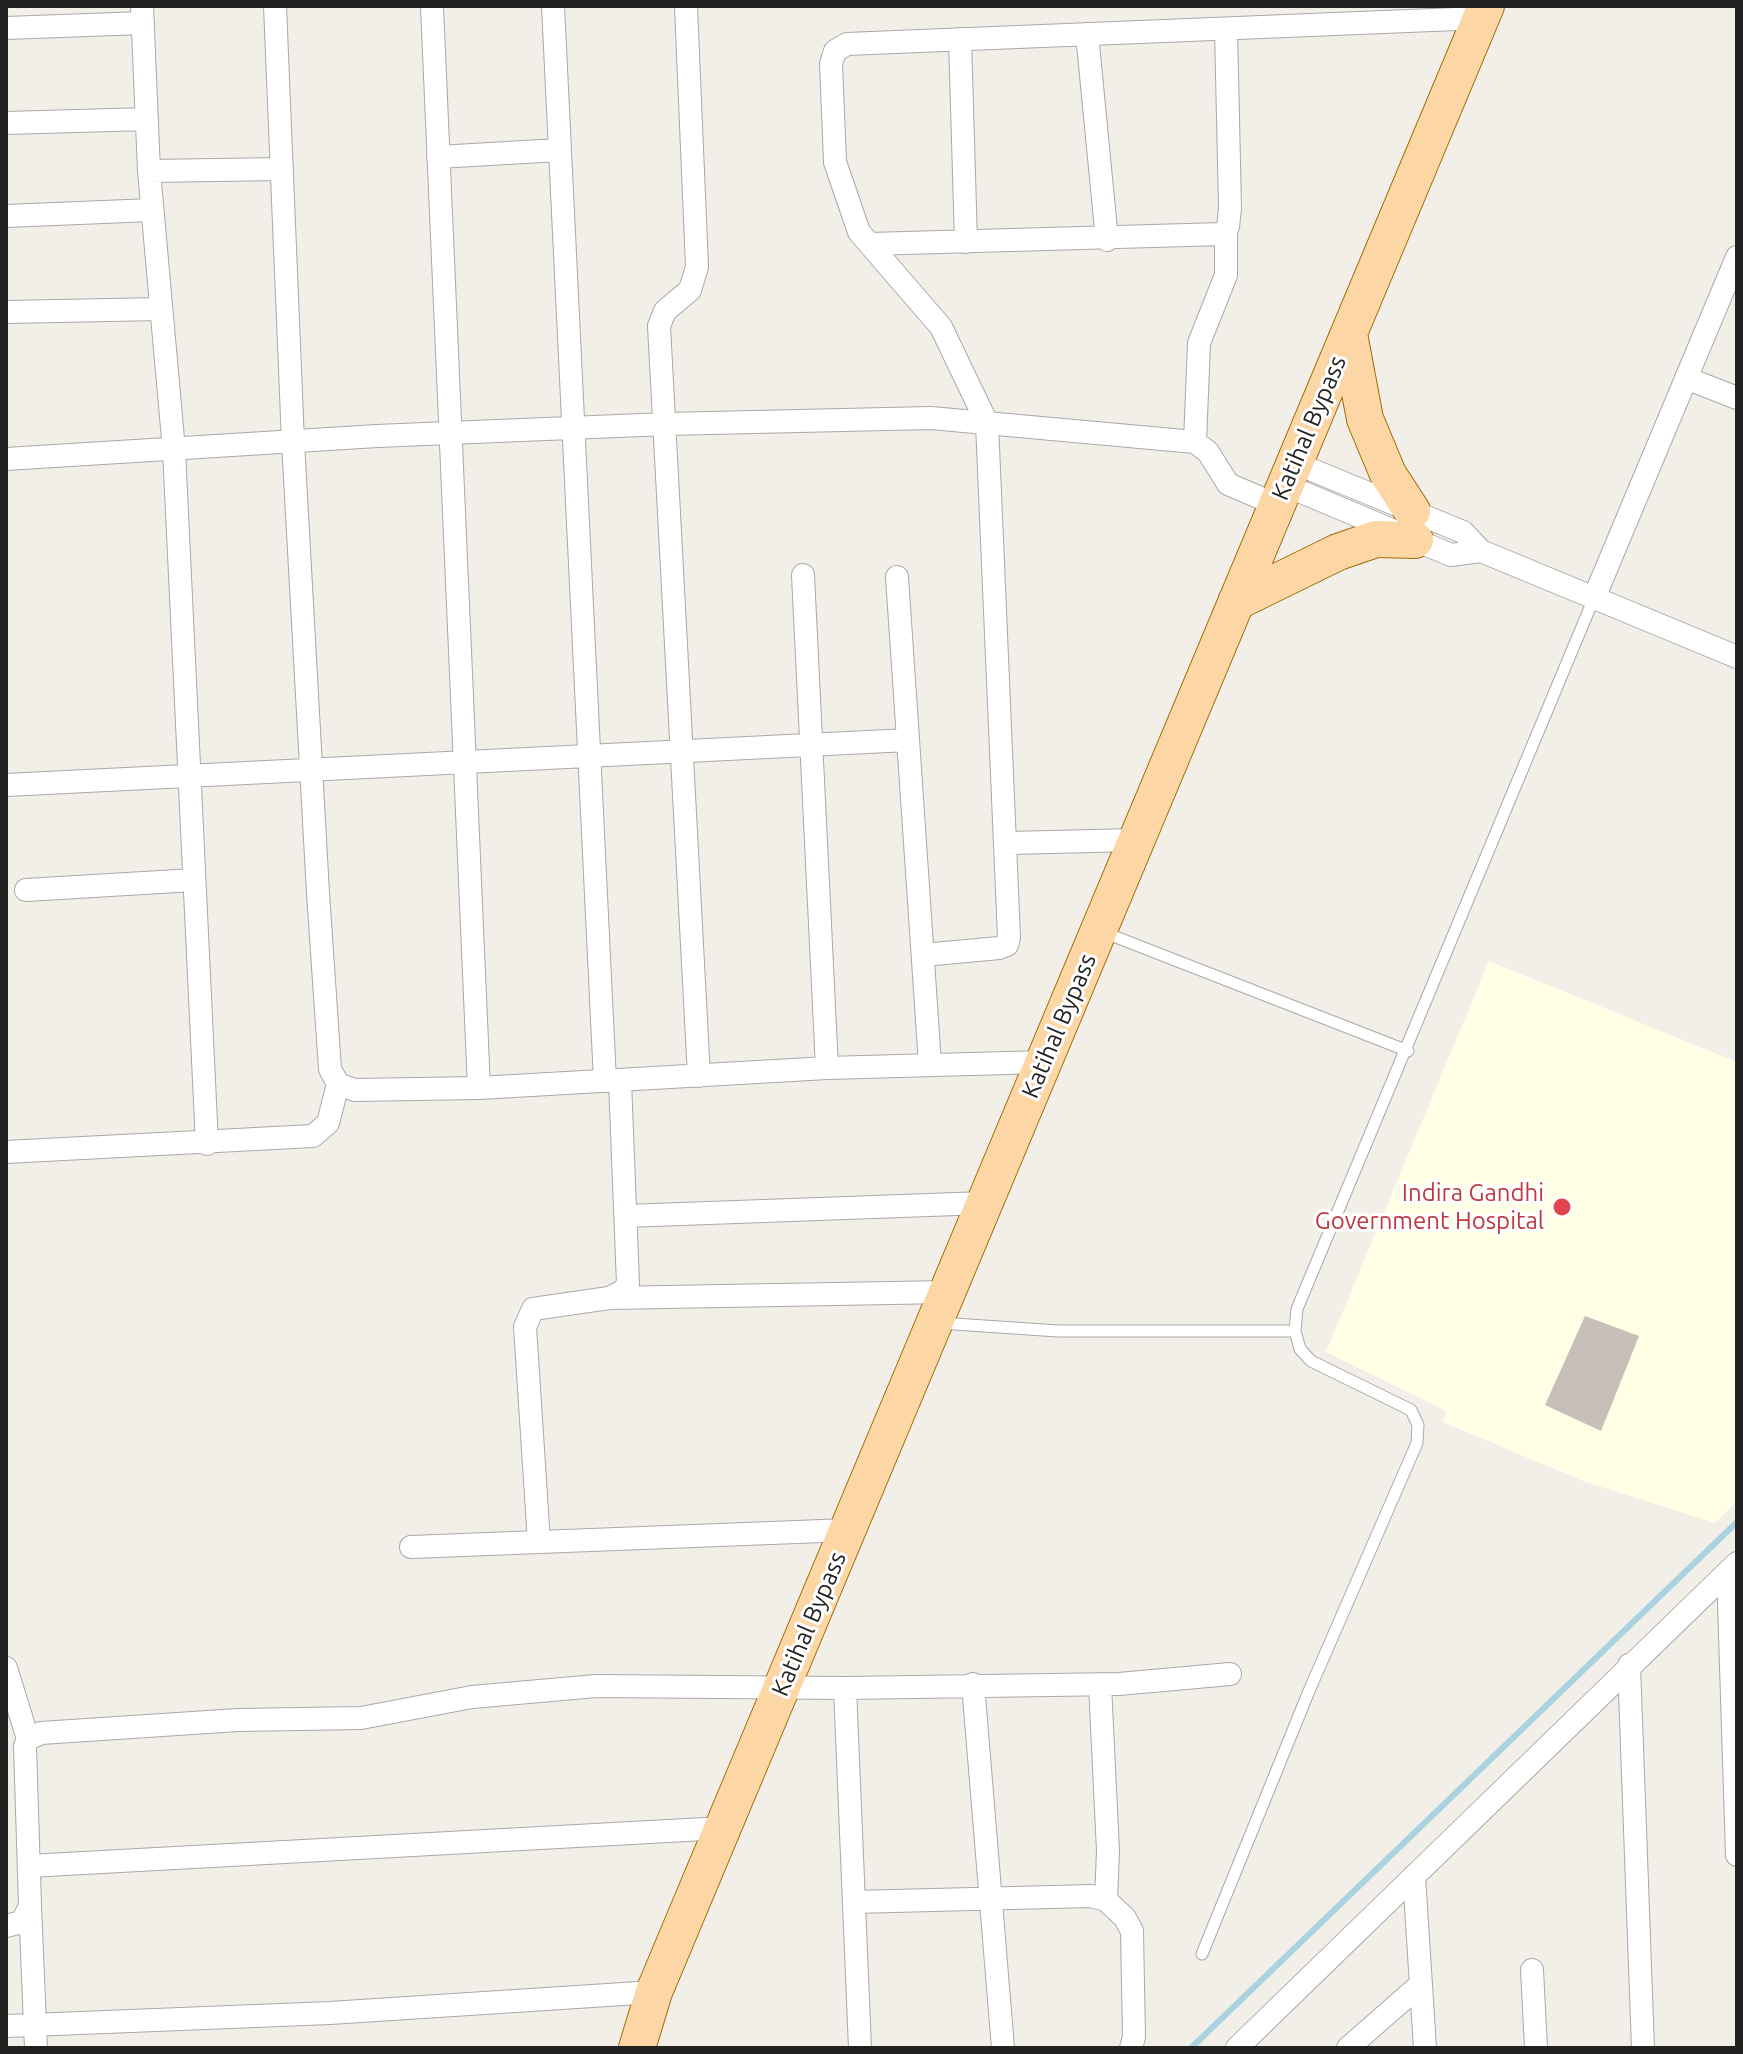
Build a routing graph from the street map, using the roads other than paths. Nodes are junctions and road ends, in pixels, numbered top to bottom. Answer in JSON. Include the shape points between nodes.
{"nodes":[{"id":1,"x":275,"y":6,"type":"edge"},
{"id":2,"x":432,"y":6,"type":"edge"},
{"id":3,"x":553,"y":6,"type":"edge"},
{"id":4,"x":686,"y":6,"type":"edge"},
{"id":5,"x":1484,"y":12,"type":"edge"},
{"id":6,"x":142,"y":14,"type":"edge"},
{"id":7,"x":6,"y":28,"type":"edge"},
{"id":8,"x":1226,"y":29,"type":"junction"},
{"id":9,"x":1087,"y":34,"type":"junction"},
{"id":10,"x":960,"y":39,"type":"junction"},
{"id":11,"x":147,"y":119,"type":"junction"},
{"id":12,"x":6,"y":123,"type":"edge"},
{"id":13,"x":559,"y":150,"type":"junction"},
{"id":14,"x":438,"y":157,"type":"junction"},
{"id":15,"x":282,"y":169,"type":"junction"},
{"id":16,"x":149,"y":171,"type":"junction"},
{"id":17,"x":152,"y":210,"type":"junction"},
{"id":18,"x":6,"y":216,"type":"edge"},
{"id":19,"x":1226,"y":232,"type":"junction"},
{"id":20,"x":1107,"y":240,"type":"junction"},
{"id":21,"x":966,"y":242,"type":"junction"},
{"id":22,"x":870,"y":244,"type":"junction"},
{"id":23,"x":1737,"y":257,"type":"edge"},
{"id":24,"x":161,"y":309,"type":"junction"},
{"id":25,"x":6,"y":312,"type":"edge"},
{"id":26,"x":1349,"y":334,"type":"junction"},
{"id":27,"x":1686,"y":378,"type":"junction"},
{"id":28,"x":1737,"y":398,"type":"edge"},
{"id":29,"x":987,"y":423,"type":"junction"},
{"id":30,"x":666,"y":424,"type":"junction"},
{"id":31,"x":572,"y":429,"type":"junction"},
{"id":32,"x":449,"y":434,"type":"junction"},
{"id":33,"x":293,"y":442,"type":"junction"},
{"id":34,"x":1195,"y":442,"type":"junction"},
{"id":35,"x":174,"y":450,"type":"junction"},
{"id":36,"x":6,"y":459,"type":"edge"},
{"id":37,"x":1285,"y":484,"type":"junction"},
{"id":38,"x":1413,"y":526,"type":"junction"},
{"id":39,"x":803,"y":575,"type":"dead end"},
{"id":40,"x":897,"y":577,"type":"dead end"},
{"id":41,"x":1594,"y":598,"type":"junction"},
{"id":42,"x":1236,"y":602,"type":"junction"},
{"id":43,"x":1737,"y":657,"type":"edge"},
{"id":44,"x":908,"y":740,"type":"junction"},
{"id":45,"x":812,"y":743,"type":"junction"},
{"id":46,"x":680,"y":749,"type":"junction"},
{"id":47,"x":589,"y":754,"type":"junction"},
{"id":48,"x":467,"y":762,"type":"junction"},
{"id":49,"x":312,"y":770,"type":"junction"},
{"id":50,"x":190,"y":777,"type":"junction"},
{"id":51,"x":6,"y":785,"type":"edge"},
{"id":52,"x":1137,"y":840,"type":"junction"},
{"id":53,"x":1008,"y":843,"type":"junction"},
{"id":54,"x":194,"y":880,"type":"junction"},
{"id":55,"x":26,"y":890,"type":"dead end"},
{"id":56,"x":1099,"y":930,"type":"junction"},
{"id":57,"x":923,"y":955,"type":"junction"},
{"id":58,"x":1408,"y":1051,"type":"junction"},
{"id":59,"x":1043,"y":1062,"type":"junction"},
{"id":60,"x":930,"y":1064,"type":"junction"},
{"id":61,"x":827,"y":1068,"type":"junction"},
{"id":62,"x":699,"y":1076,"type":"junction"},
{"id":63,"x":612,"y":1081,"type":"junction"},
{"id":64,"x":338,"y":1084,"type":"junction"},
{"id":65,"x":479,"y":1088,"type":"junction"},
{"id":66,"x":207,"y":1144,"type":"junction"},
{"id":67,"x":6,"y":1152,"type":"edge"},
{"id":68,"x":984,"y":1203,"type":"junction"},
{"id":69,"x":626,"y":1216,"type":"junction"},
{"id":70,"x":609,"y":1298,"type":"junction"},
{"id":71,"x":941,"y":1307,"type":"junction"},
{"id":72,"x":1295,"y":1331,"type":"junction"},
{"id":73,"x":848,"y":1530,"type":"junction"},
{"id":74,"x":539,"y":1542,"type":"junction"},
{"id":75,"x":411,"y":1547,"type":"dead end"},
{"id":76,"x":1732,"y":1567,"type":"edge"},
{"id":77,"x":1629,"y":1665,"type":"junction"},
{"id":78,"x":6,"y":1668,"type":"edge"},
{"id":79,"x":1230,"y":1674,"type":"dead end"},
{"id":80,"x":973,"y":1684,"type":"junction"},
{"id":81,"x":783,"y":1685,"type":"junction"},
{"id":82,"x":1100,"y":1685,"type":"junction"},
{"id":83,"x":845,"y":1688,"type":"junction"},
{"id":84,"x":20,"y":1754,"type":"edge"},
{"id":85,"x":1736,"y":1780,"type":"edge"},
{"id":86,"x":723,"y":1828,"type":"junction"},
{"id":87,"x":1737,"y":1855,"type":"edge"},
{"id":88,"x":29,"y":1866,"type":"junction"},
{"id":89,"x":1414,"y":1876,"type":"junction"},
{"id":90,"x":988,"y":1898,"type":"junction"},
{"id":91,"x":1106,"y":1900,"type":"junction"},
{"id":92,"x":854,"y":1902,"type":"junction"},
{"id":93,"x":30,"y":1906,"type":"junction"},
{"id":94,"x":6,"y":1926,"type":"edge"},
{"id":95,"x":1202,"y":1954,"type":"dead end"},
{"id":96,"x":1532,"y":1970,"type":"dead end"},
{"id":97,"x":1421,"y":1984,"type":"junction"},
{"id":98,"x":654,"y":1992,"type":"junction"},
{"id":99,"x":35,"y":2025,"type":"junction"},
{"id":100,"x":6,"y":2026,"type":"edge"},
{"id":101,"x":36,"y":2048,"type":"edge"},
{"id":102,"x":637,"y":2048,"type":"edge"},
{"id":103,"x":860,"y":2048,"type":"edge"},
{"id":104,"x":1003,"y":2048,"type":"edge"},
{"id":105,"x":1131,"y":2048,"type":"edge"},
{"id":106,"x":1237,"y":2048,"type":"edge"},
{"id":107,"x":1348,"y":2048,"type":"edge"},
{"id":108,"x":1425,"y":2048,"type":"edge"},
{"id":109,"x":1536,"y":2048,"type":"edge"},
{"id":110,"x":1643,"y":2048,"type":"edge"}],
"edges":[{"from":1,"to":15,"type":"street"},
{"from":2,"to":14,"type":"street"},
{"from":3,"to":13,"type":"street"},
{"from":4,"to":30,"type":"street","via":[[697,267],[690,290],[661,317]]},
{"from":5,"to":8,"type":"street"},
{"from":5,"to":26,"type":"main road","name":"Katihal Bypass"},
{"from":6,"to":7,"type":"street"},
{"from":6,"to":11,"type":"street"},
{"from":8,"to":9,"type":"street"},
{"from":8,"to":19,"type":"street"},
{"from":9,"to":10,"type":"street"},
{"from":9,"to":20,"type":"street"},
{"from":10,"to":21,"type":"street"},
{"from":10,"to":22,"type":"street","via":[[839,45],[832,57],[835,162],[859,232]]},
{"from":11,"to":12,"type":"street"},
{"from":11,"to":16,"type":"street"},
{"from":13,"to":14,"type":"street"},
{"from":13,"to":31,"type":"street"},
{"from":14,"to":32,"type":"street"},
{"from":15,"to":16,"type":"street"},
{"from":15,"to":33,"type":"street"},
{"from":16,"to":17,"type":"street"},
{"from":17,"to":18,"type":"street"},
{"from":17,"to":24,"type":"street"},
{"from":19,"to":20,"type":"street"},
{"from":19,"to":34,"type":"street","via":[[1226,275],[1199,343]]},
{"from":20,"to":21,"type":"street"},
{"from":21,"to":22,"type":"street"},
{"from":22,"to":29,"type":"street","via":[[941,327]]},
{"from":23,"to":27,"type":"street"},
{"from":24,"to":25,"type":"street"},
{"from":24,"to":35,"type":"street"},
{"from":26,"to":37,"type":"main road","name":"Katihal Bypass"},
{"from":26,"to":38,"type":"main road","via":[[1365,419]]},
{"from":27,"to":28,"type":"street"},
{"from":27,"to":41,"type":"street"},
{"from":29,"to":30,"type":"street","via":[[931,418]]},
{"from":29,"to":34,"type":"street"},
{"from":29,"to":53,"type":"street"},
{"from":30,"to":31,"type":"street"},
{"from":30,"to":46,"type":"street"},
{"from":31,"to":32,"type":"street"},
{"from":31,"to":47,"type":"street"},
{"from":32,"to":33,"type":"street"},
{"from":32,"to":48,"type":"street"},
{"from":33,"to":35,"type":"street"},
{"from":33,"to":49,"type":"street"},
{"from":34,"to":37,"type":"street","via":[[1208,452],[1228,484],[1245,494]]},
{"from":35,"to":36,"type":"street"},
{"from":35,"to":50,"type":"street"},
{"from":37,"to":38,"type":"street"},
{"from":37,"to":42,"type":"main road","name":"Katihal Bypass"},
{"from":38,"to":41,"type":"street","via":[[1451,555],[1481,551]]},
{"from":38,"to":42,"type":"main road","via":[[1338,552]]},
{"from":39,"to":45,"type":"street"},
{"from":40,"to":44,"type":"street"},
{"from":41,"to":43,"type":"street"},
{"from":41,"to":58,"type":"lane"},
{"from":42,"to":52,"type":"main road","name":"Katihal Bypass"},
{"from":44,"to":45,"type":"street"},
{"from":44,"to":57,"type":"street"},
{"from":45,"to":46,"type":"street"},
{"from":45,"to":61,"type":"street"},
{"from":46,"to":47,"type":"street"},
{"from":46,"to":62,"type":"street"},
{"from":47,"to":48,"type":"street"},
{"from":47,"to":63,"type":"street"},
{"from":48,"to":49,"type":"street"},
{"from":48,"to":65,"type":"street"},
{"from":49,"to":50,"type":"street"},
{"from":49,"to":64,"type":"street","via":[[330,1069]]},
{"from":50,"to":51,"type":"street"},
{"from":50,"to":54,"type":"street"},
{"from":52,"to":53,"type":"street"},
{"from":52,"to":56,"type":"main road","name":"Katihal Bypass"},
{"from":53,"to":57,"type":"street","via":[[1007,945]]},
{"from":54,"to":55,"type":"street"},
{"from":54,"to":66,"type":"street"},
{"from":56,"to":58,"type":"lane"},
{"from":56,"to":59,"type":"main road","name":"Katihal Bypass"},
{"from":57,"to":60,"type":"street"},
{"from":58,"to":72,"type":"lane","via":[[1297,1309]]},
{"from":59,"to":60,"type":"street"},
{"from":59,"to":68,"type":"main road","name":"Katihal Bypass"},
{"from":60,"to":61,"type":"street"},
{"from":61,"to":62,"type":"street"},
{"from":62,"to":63,"type":"street"},
{"from":63,"to":65,"type":"street"},
{"from":63,"to":69,"type":"street"},
{"from":64,"to":65,"type":"street","via":[[355,1090]]},
{"from":64,"to":66,"type":"street","via":[[328,1123],[313,1136]]},
{"from":66,"to":67,"type":"street"},
{"from":68,"to":69,"type":"street"},
{"from":68,"to":71,"type":"main road","name":"Katihal Bypass"},
{"from":69,"to":70,"type":"street","via":[[628,1284]]},
{"from":70,"to":71,"type":"street"},
{"from":70,"to":74,"type":"street","via":[[538,1308],[527,1319]]},
{"from":71,"to":72,"type":"lane","via":[[1058,1331]]},
{"from":71,"to":73,"type":"main road","name":"Katihal Bypass"},
{"from":72,"to":95,"type":"lane","via":[[1300,1349],[1311,1361],[1411,1410],[1418,1425],[1417,1443]]},
{"from":73,"to":74,"type":"street"},
{"from":73,"to":81,"type":"main road","name":"Katihal Bypass"},
{"from":74,"to":75,"type":"street"},
{"from":76,"to":77,"type":"street"},
{"from":76,"to":85,"type":"street"},
{"from":77,"to":89,"type":"street"},
{"from":77,"to":110,"type":"street"},
{"from":78,"to":84,"type":"street"},
{"from":79,"to":82,"type":"street"},
{"from":80,"to":82,"type":"street"},
{"from":80,"to":83,"type":"street"},
{"from":80,"to":90,"type":"street"},
{"from":81,"to":83,"type":"street"},
{"from":81,"to":84,"type":"street","via":[[538,1690],[361,1718],[81,1728],[41,1733]]},
{"from":81,"to":86,"type":"main road","name":"Katihal Bypass"},
{"from":82,"to":91,"type":"street"},
{"from":83,"to":92,"type":"street"},
{"from":84,"to":88,"type":"street"},
{"from":85,"to":87,"type":"street"},
{"from":86,"to":88,"type":"street"},
{"from":86,"to":98,"type":"main road","name":"Katihal Bypass"},
{"from":88,"to":93,"type":"street"},
{"from":89,"to":97,"type":"street"},
{"from":89,"to":106,"type":"street"},
{"from":90,"to":91,"type":"street"},
{"from":90,"to":92,"type":"street"},
{"from":90,"to":104,"type":"street"},
{"from":91,"to":105,"type":"street","via":[[1132,1931]]},
{"from":92,"to":103,"type":"street"},
{"from":93,"to":94,"type":"street","via":[[22,1922]]},
{"from":93,"to":99,"type":"street"},
{"from":96,"to":109,"type":"street"},
{"from":97,"to":107,"type":"street"},
{"from":97,"to":108,"type":"street"},
{"from":98,"to":99,"type":"street"},
{"from":98,"to":102,"type":"main road","name":"Katihal Bypass"},
{"from":99,"to":100,"type":"street"},
{"from":99,"to":101,"type":"street"}]}
